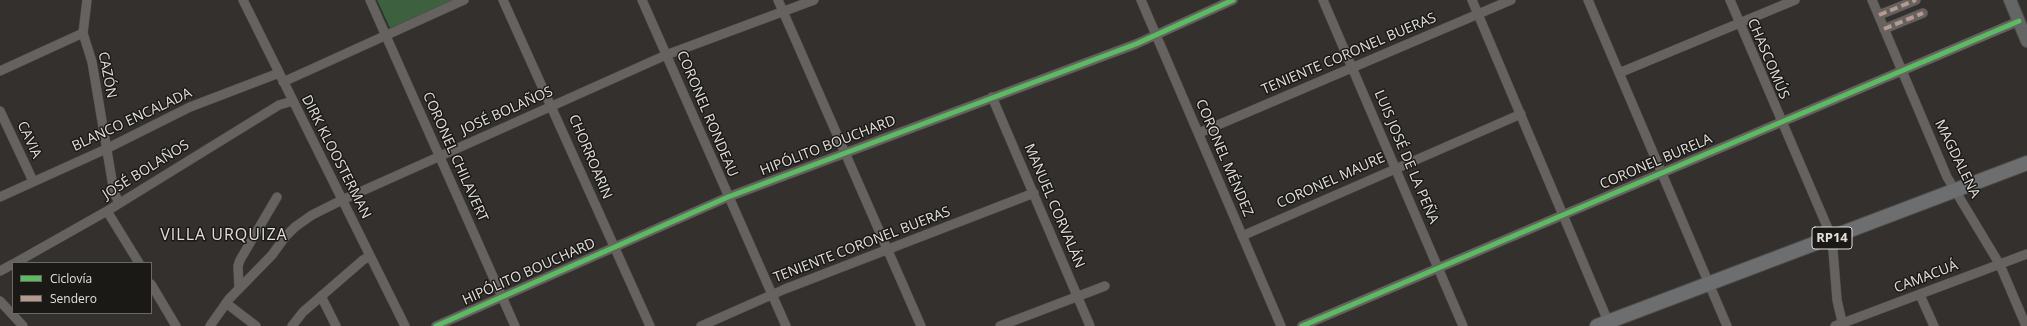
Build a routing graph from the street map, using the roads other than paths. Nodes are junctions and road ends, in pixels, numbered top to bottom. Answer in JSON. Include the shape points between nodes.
{"nodes":[{"id":1,"x":87,"y":0,"type":"edge"},
{"id":2,"x":243,"y":0,"type":"edge"},
{"id":3,"x":370,"y":0,"type":"edge"},
{"id":4,"x":464,"y":0,"type":"edge"},
{"id":5,"x":503,"y":0,"type":"edge"},
{"id":6,"x":642,"y":0,"type":"edge"},
{"id":7,"x":778,"y":0,"type":"edge"},
{"id":8,"x":814,"y":0,"type":"edge"},
{"id":9,"x":1141,"y":0,"type":"edge"},
{"id":10,"x":1232,"y":0,"type":"edge"},
{"id":11,"x":1323,"y":0,"type":"edge"},
{"id":12,"x":1472,"y":0,"type":"edge"},
{"id":13,"x":1510,"y":0,"type":"edge"},
{"id":14,"x":1588,"y":0,"type":"edge"},
{"id":15,"x":1730,"y":0,"type":"edge"},
{"id":16,"x":1795,"y":0,"type":"edge"},
{"id":17,"x":1872,"y":0,"type":"edge"},
{"id":18,"x":1916,"y":0,"type":"edge"},
{"id":19,"x":2010,"y":0,"type":"edge"},
{"id":20,"x":783,"y":12,"type":"junction"},
{"id":21,"x":1478,"y":13,"type":"junction"},
{"id":22,"x":1924,"y":13,"type":"dead end"},
{"id":23,"x":1879,"y":16,"type":"junction"},
{"id":24,"x":2019,"y":21,"type":"junction"},
{"id":25,"x":1740,"y":24,"type":"junction"},
{"id":26,"x":1884,"y":28,"type":"junction"},
{"id":27,"x":83,"y":33,"type":"junction"},
{"id":28,"x":385,"y":35,"type":"junction"},
{"id":29,"x":1156,"y":35,"type":"junction"},
{"id":30,"x":2027,"y":41,"type":"edge"},
{"id":31,"x":666,"y":55,"type":"junction"},
{"id":32,"x":1352,"y":68,"type":"junction"},
{"id":33,"x":0,"y":71,"type":"edge"},
{"id":34,"x":1903,"y":71,"type":"junction"},
{"id":35,"x":1619,"y":74,"type":"junction"},
{"id":36,"x":281,"y":77,"type":"junction"},
{"id":37,"x":992,"y":97,"type":"junction"},
{"id":38,"x":293,"y":101,"type":"junction"},
{"id":39,"x":552,"y":106,"type":"junction"},
{"id":40,"x":0,"y":111,"type":"edge"},
{"id":41,"x":1520,"y":114,"type":"junction"},
{"id":42,"x":1781,"y":122,"type":"junction"},
{"id":43,"x":1199,"y":133,"type":"junction"},
{"id":44,"x":106,"y":149,"type":"junction"},
{"id":45,"x":845,"y":152,"type":"junction"},
{"id":46,"x":439,"y":156,"type":"junction"},
{"id":47,"x":2027,"y":163,"type":"edge"},
{"id":48,"x":1396,"y":169,"type":"junction"},
{"id":49,"x":1662,"y":172,"type":"junction"},
{"id":50,"x":33,"y":181,"type":"junction"},
{"id":51,"x":1954,"y":191,"type":"junction"},
{"id":52,"x":1034,"y":193,"type":"junction"},
{"id":53,"x":0,"y":197,"type":"edge"},
{"id":54,"x":277,"y":197,"type":"dead end"},
{"id":55,"x":728,"y":197,"type":"junction"},
{"id":56,"x":342,"y":200,"type":"junction"},
{"id":57,"x":119,"y":203,"type":"junction"},
{"id":58,"x":107,"y":211,"type":"junction"},
{"id":59,"x":1563,"y":215,"type":"junction"},
{"id":60,"x":1242,"y":236,"type":"junction"},
{"id":61,"x":1832,"y":238,"type":"junction"},
{"id":62,"x":614,"y":247,"type":"junction"},
{"id":63,"x":887,"y":251,"type":"junction"},
{"id":64,"x":2027,"y":254,"type":"edge"},
{"id":65,"x":370,"y":256,"type":"junction"},
{"id":66,"x":18,"y":262,"type":"edge"},
{"id":67,"x":138,"y":262,"type":"edge"},
{"id":68,"x":12,"y":265,"type":"edge"},
{"id":69,"x":2000,"y":265,"type":"junction"},
{"id":70,"x":1439,"y":268,"type":"junction"},
{"id":71,"x":0,"y":271,"type":"edge"},
{"id":72,"x":1709,"y":283,"type":"junction"},
{"id":73,"x":152,"y":286,"type":"edge"},
{"id":74,"x":1105,"y":286,"type":"dead end"},
{"id":75,"x":239,"y":289,"type":"junction"},
{"id":76,"x":772,"y":294,"type":"junction"},
{"id":77,"x":1920,"y":295,"type":"junction"},
{"id":78,"x":321,"y":296,"type":"junction"},
{"id":79,"x":503,"y":297,"type":"junction"},
{"id":80,"x":1078,"y":297,"type":"junction"},
{"id":81,"x":0,"y":301,"type":"edge"},
{"id":82,"x":226,"y":303,"type":"junction"},
{"id":83,"x":1605,"y":325,"type":"edge"},
{"id":84,"x":1840,"y":325,"type":"edge"},
{"id":85,"x":23,"y":326,"type":"edge"},
{"id":86,"x":176,"y":326,"type":"edge"},
{"id":87,"x":210,"y":326,"type":"edge"},
{"id":88,"x":256,"y":326,"type":"edge"},
{"id":89,"x":292,"y":326,"type":"edge"},
{"id":90,"x":336,"y":326,"type":"edge"},
{"id":91,"x":405,"y":326,"type":"edge"},
{"id":92,"x":436,"y":326,"type":"edge"},
{"id":93,"x":515,"y":326,"type":"edge"},
{"id":94,"x":650,"y":326,"type":"edge"},
{"id":95,"x":701,"y":326,"type":"edge"},
{"id":96,"x":786,"y":326,"type":"edge"},
{"id":97,"x":921,"y":326,"type":"edge"},
{"id":98,"x":1000,"y":326,"type":"edge"},
{"id":99,"x":1090,"y":326,"type":"edge"},
{"id":100,"x":1281,"y":326,"type":"edge"},
{"id":101,"x":1302,"y":326,"type":"edge"},
{"id":102,"x":1463,"y":326,"type":"edge"},
{"id":103,"x":1727,"y":326,"type":"edge"},
{"id":104,"x":1934,"y":326,"type":"edge"},
{"id":105,"x":2026,"y":326,"type":"edge"}],
"edges":[{"from":1,"to":27,"type":"street","name":"CAZÓN"},
{"from":2,"to":36,"type":"street","name":"DIRK KLOOSTERMAN"},
{"from":3,"to":28,"type":"street","name":"CORONEL CHILAVERT"},
{"from":4,"to":28,"type":"street","name":"BLANCO ENCALADA"},
{"from":5,"to":39,"type":"street","name":"CHORROARIN"},
{"from":6,"to":31,"type":"street","name":"CORONEL RONDEAU"},
{"from":7,"to":20,"type":"street"},
{"from":8,"to":20,"type":"street","name":"JOSÉ BOLAÑOS"},
{"from":9,"to":29,"type":"street","name":"CORONEL MÉNDEZ"},
{"from":10,"to":29,"type":"street","name":"HIPÓLITO BOUCHARD"},
{"from":11,"to":32,"type":"street","name":"LUIS JOSÉ DE LA PEÑA"},
{"from":12,"to":21,"type":"street"},
{"from":13,"to":21,"type":"street","name":"TENIENTE CORONEL BUERAS"},
{"from":14,"to":35,"type":"street"},
{"from":15,"to":25,"type":"street","name":"CHASCOMÚS"},
{"from":16,"to":25,"type":"street"},
{"from":17,"to":23,"type":"street","name":"MAGDALENA"},
{"from":18,"to":23,"type":"street"},
{"from":19,"to":24,"type":"main road"},
{"from":20,"to":31,"type":"street","name":"JOSÉ BOLAÑOS"},
{"from":20,"to":45,"type":"street"},
{"from":21,"to":32,"type":"street","name":"TENIENTE CORONEL BUERAS"},
{"from":21,"to":41,"type":"street"},
{"from":22,"to":26,"type":"street"},
{"from":23,"to":26,"type":"street","name":"MAGDALENA"},
{"from":24,"to":30,"type":"main road"},
{"from":24,"to":34,"type":"street","name":"CORONEL BURELA"},
{"from":25,"to":35,"type":"street"},
{"from":25,"to":42,"type":"street","name":"CHASCOMÚS"},
{"from":26,"to":34,"type":"street","name":"MAGDALENA"},
{"from":27,"to":33,"type":"street"},
{"from":27,"to":44,"type":"street","name":"CAZÓN","via":[[92,62]]},
{"from":28,"to":36,"type":"street","name":"BLANCO ENCALADA"},
{"from":28,"to":46,"type":"street","name":"CORONEL CHILAVERT"},
{"from":29,"to":37,"type":"street","name":"HIPÓLITO BOUCHARD"},
{"from":29,"to":43,"type":"street","name":"CORONEL MÉNDEZ"},
{"from":31,"to":39,"type":"street","name":"JOSÉ BOLAÑOS"},
{"from":31,"to":55,"type":"street","name":"CORONEL RONDEAU"},
{"from":32,"to":43,"type":"street","name":"TENIENTE CORONEL BUERAS"},
{"from":32,"to":48,"type":"street","name":"LUIS JOSÉ DE LA PEÑA"},
{"from":34,"to":42,"type":"street","name":"CORONEL BURELA"},
{"from":34,"to":51,"type":"street","name":"MAGDALENA"},
{"from":35,"to":49,"type":"street"},
{"from":36,"to":38,"type":"street","name":"DIRK KLOOSTERMAN"},
{"from":36,"to":44,"type":"street","name":"BLANCO ENCALADA","via":[[190,106]]},
{"from":37,"to":45,"type":"street","name":"HIPÓLITO BOUCHARD"},
{"from":37,"to":52,"type":"street","name":"MANUEL CORVALÁN"},
{"from":38,"to":56,"type":"street","name":"DIRK KLOOSTERMAN"},
{"from":38,"to":57,"type":"street","name":"JOSÉ BOLAÑOS","via":[[279,105]]},
{"from":39,"to":46,"type":"street","name":"JOSÉ BOLAÑOS"},
{"from":39,"to":62,"type":"street","name":"CHORROARIN"},
{"from":40,"to":50,"type":"street","name":"CAVIA"},
{"from":41,"to":48,"type":"street","name":"CORONEL MAURE"},
{"from":41,"to":59,"type":"street"},
{"from":42,"to":49,"type":"street","name":"CORONEL BURELA"},
{"from":42,"to":61,"type":"street","name":"CHASCOMÚS"},
{"from":43,"to":60,"type":"street","name":"CORONEL MÉNDEZ"},
{"from":44,"to":50,"type":"street","name":"BLANCO ENCALADA"},
{"from":44,"to":57,"type":"street","name":"CAZÓN","via":[[114,192]]},
{"from":45,"to":55,"type":"street","name":"HIPÓLITO BOUCHARD"},
{"from":45,"to":63,"type":"street"},
{"from":46,"to":56,"type":"street","name":"JOSÉ BOLAÑOS"},
{"from":46,"to":79,"type":"street","name":"CORONEL CHILAVERT"},
{"from":47,"to":51,"type":"main road","number":"RP14"},
{"from":48,"to":60,"type":"street","name":"CORONEL MAURE"},
{"from":48,"to":70,"type":"street","name":"LUIS JOSÉ DE LA PEÑA"},
{"from":49,"to":59,"type":"street","name":"CORONEL BURELA"},
{"from":49,"to":72,"type":"street"},
{"from":50,"to":53,"type":"street","name":"BLANCO ENCALADA"},
{"from":51,"to":61,"type":"main road","number":"RP14"},
{"from":51,"to":69,"type":"street","name":"MAGDALENA"},
{"from":52,"to":63,"type":"street","name":"TENIENTE CORONEL BUERAS"},
{"from":52,"to":80,"type":"street","name":"MANUEL CORVALÁN"},
{"from":54,"to":75,"type":"street","via":[[240,260]]},
{"from":55,"to":62,"type":"street","name":"HIPÓLITO BOUCHARD"},
{"from":55,"to":76,"type":"street","name":"CORONEL RONDEAU"},
{"from":56,"to":65,"type":"street","name":"DIRK KLOOSTERMAN"},
{"from":56,"to":75,"type":"street","name":"JOSÉ BOLAÑOS","via":[[295,227]]},
{"from":57,"to":58,"type":"street","name":"JOSÉ BOLAÑOS"},
{"from":58,"to":66,"type":"street","name":"JOSÉ BOLAÑOS"},
{"from":58,"to":67,"type":"street"},
{"from":59,"to":70,"type":"street","name":"CORONEL BURELA"},
{"from":59,"to":83,"type":"street"},
{"from":60,"to":100,"type":"street","name":"CORONEL MÉNDEZ"},
{"from":61,"to":72,"type":"main road","number":"RP14"},
{"from":61,"to":84,"type":"street","name":"CHASCOMÚS"},
{"from":62,"to":79,"type":"street","name":"HIPÓLITO BOUCHARD"},
{"from":62,"to":94,"type":"street","name":"CHORROARIN"},
{"from":63,"to":76,"type":"street","name":"TENIENTE CORONEL BUERAS"},
{"from":63,"to":97,"type":"street"},
{"from":64,"to":69,"type":"street","name":"CAMACUÁ"},
{"from":65,"to":78,"type":"street"},
{"from":65,"to":91,"type":"street","name":"DIRK KLOOSTERMAN"},
{"from":68,"to":71,"type":"street","name":"JOSÉ BOLAÑOS"},
{"from":69,"to":77,"type":"street","name":"CAMACUÁ"},
{"from":69,"to":105,"type":"street","name":"MAGDALENA"},
{"from":70,"to":101,"type":"street","name":"CORONEL BURELA"},
{"from":70,"to":102,"type":"street","name":"LUIS JOSÉ DE LA PEÑA"},
{"from":72,"to":83,"type":"main road","number":"RP14"},
{"from":72,"to":103,"type":"street"},
{"from":73,"to":86,"type":"street"},
{"from":74,"to":80,"type":"street"},
{"from":75,"to":82,"type":"street","name":"JOSÉ BOLAÑOS"},
{"from":76,"to":95,"type":"street","name":"TENIENTE CORONEL BUERAS"},
{"from":76,"to":96,"type":"street","name":"CORONEL RONDEAU"},
{"from":77,"to":84,"type":"street","name":"CAMACUÁ"},
{"from":77,"to":104,"type":"street"},
{"from":78,"to":89,"type":"street"},
{"from":78,"to":90,"type":"street"},
{"from":79,"to":92,"type":"street","name":"HIPÓLITO BOUCHARD"},
{"from":79,"to":93,"type":"street","name":"CORONEL CHILAVERT"},
{"from":80,"to":98,"type":"street"},
{"from":80,"to":99,"type":"street","name":"MANUEL CORVALÁN"},
{"from":81,"to":85,"type":"street"},
{"from":82,"to":87,"type":"street","name":"JOSÉ BOLAÑOS"},
{"from":82,"to":88,"type":"street"}]}
